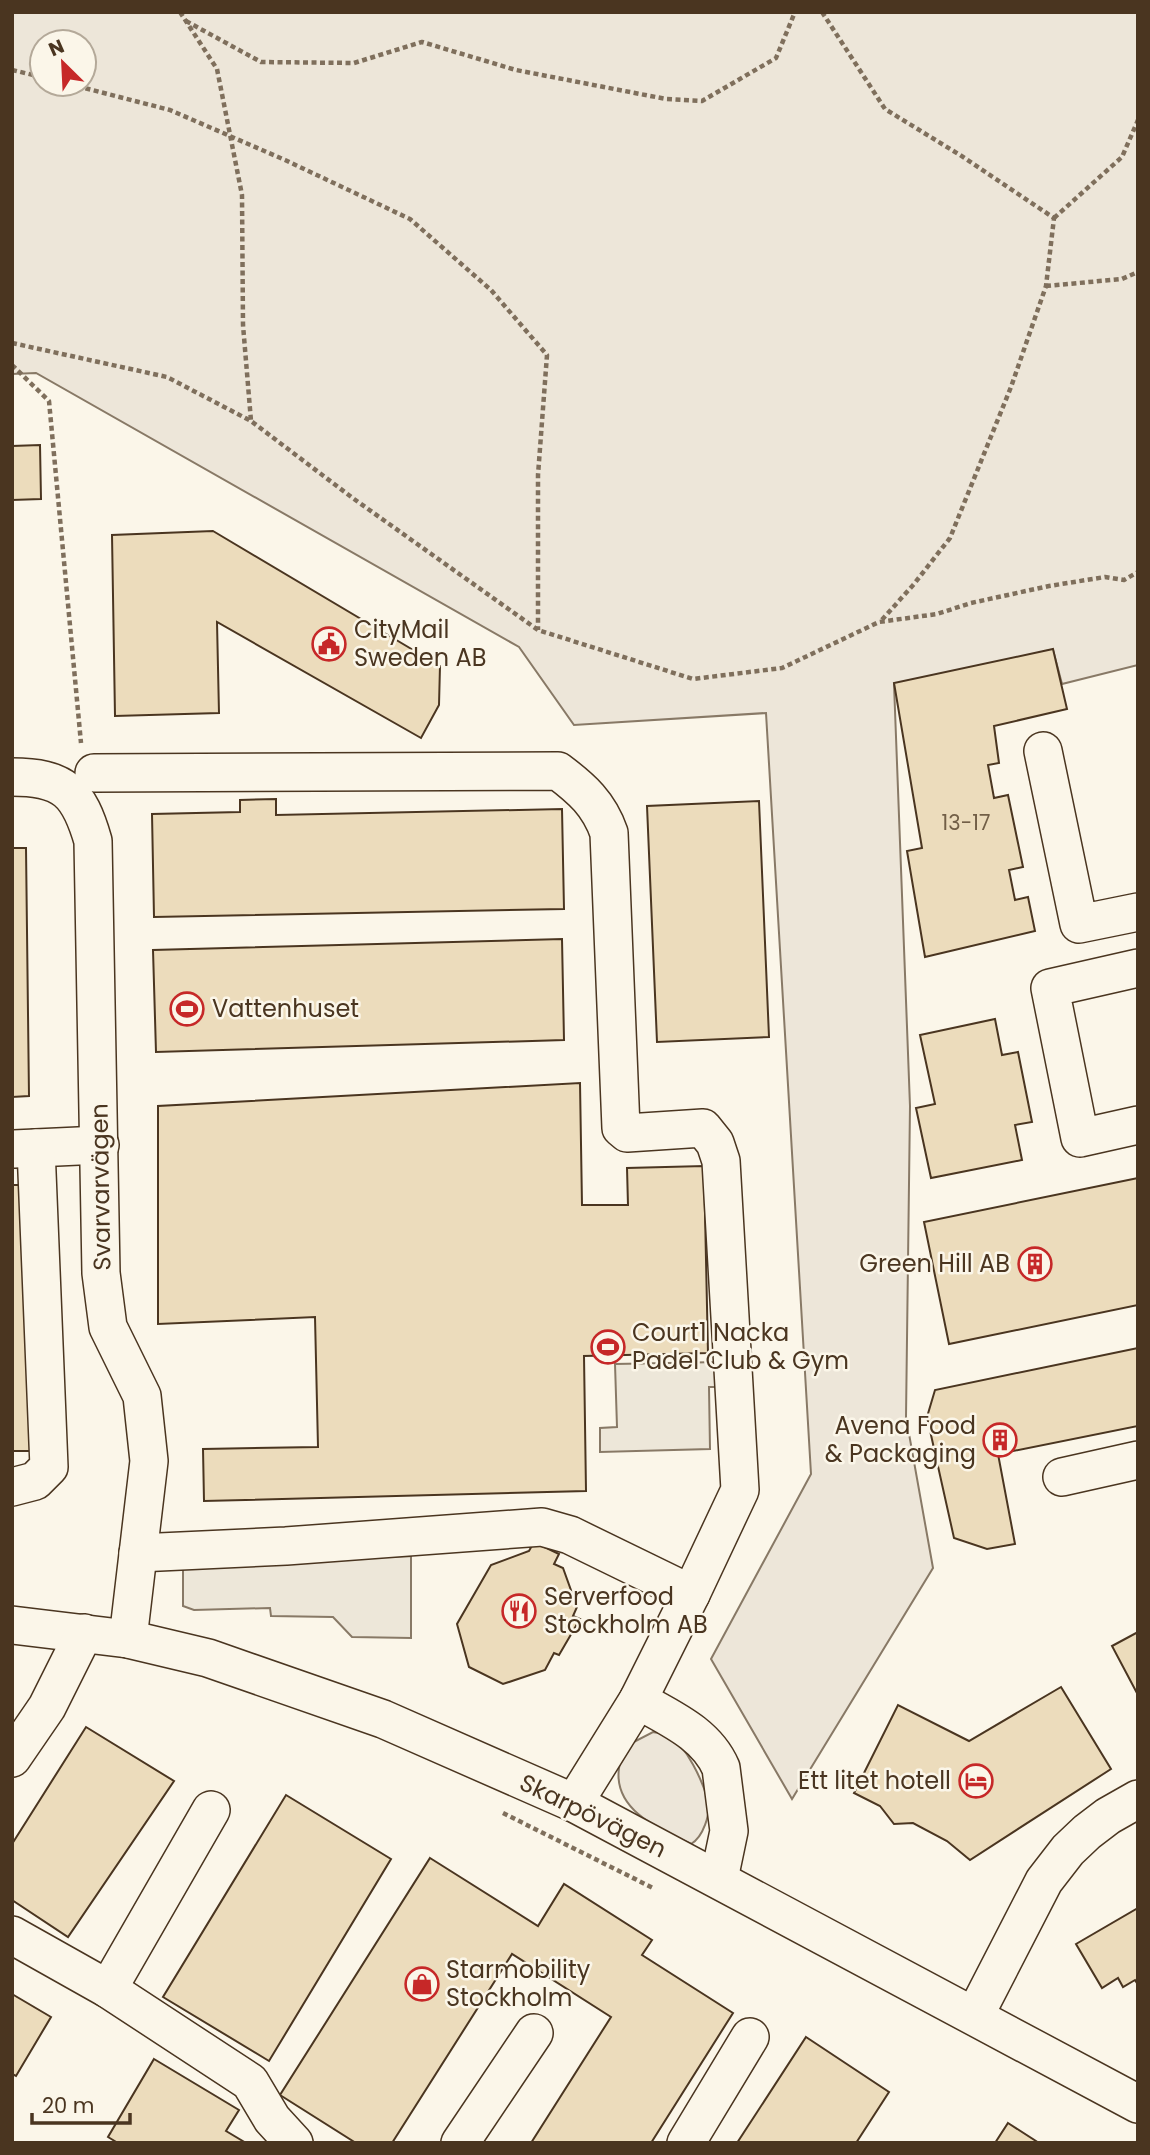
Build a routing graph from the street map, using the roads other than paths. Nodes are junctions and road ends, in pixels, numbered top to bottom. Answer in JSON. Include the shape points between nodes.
{"nodes":[{"id":1,"x":1043,"y":751,"type":"dead end"},
{"id":2,"x":88,"y":764,"type":"road end"},
{"id":3,"x":12,"y":777,"type":"edge"},
{"id":4,"x":1138,"y":912,"type":"edge"},
{"id":5,"x":1138,"y":968,"type":"edge"},
{"id":6,"x":1138,"y":1125,"type":"edge"},
{"id":7,"x":100,"y":1145,"type":"junction"},
{"id":8,"x":24,"y":1149,"type":"edge"},
{"id":9,"x":1138,"y":1460,"type":"edge"},
{"id":10,"x":1062,"y":1477,"type":"dead end"},
{"id":11,"x":12,"y":1487,"type":"edge"},
{"id":12,"x":138,"y":1553,"type":"junction"},
{"id":13,"x":691,"y":1594,"type":"junction"},
{"id":14,"x":12,"y":1625,"type":"edge"},
{"id":15,"x":84,"y":1633,"type":"junction"},
{"id":16,"x":128,"y":1639,"type":"junction"},
{"id":17,"x":638,"y":1700,"type":"junction"},
{"id":18,"x":12,"y":1758,"type":"edge"},
{"id":19,"x":1138,"y":1799,"type":"edge"},
{"id":20,"x":574,"y":1804,"type":"junction"},
{"id":21,"x":211,"y":1810,"type":"dead end"},
{"id":22,"x":719,"y":1879,"type":"junction"},
{"id":23,"x":12,"y":1935,"type":"edge"},
{"id":24,"x":108,"y":1989,"type":"junction"},
{"id":25,"x":975,"y":2015,"type":"junction"},
{"id":26,"x":534,"y":2033,"type":"dead end"},
{"id":27,"x":750,"y":2037,"type":"dead end"},
{"id":28,"x":1138,"y":2104,"type":"edge"},
{"id":29,"x":294,"y":2143,"type":"edge"},
{"id":30,"x":460,"y":2143,"type":"edge"},
{"id":31,"x":686,"y":2143,"type":"edge"}],
"edges":[{"from":1,"to":4,"type":"street","via":[[1079,924]]},
{"from":2,"to":13,"type":"street","via":[[558,771],[584,790],[602,814],[609,833],[621,1128],[626,1133],[703,1128],[721,1161],[740,1490]]},
{"from":3,"to":7,"type":"street","name":"Svarvarvägen","via":[[46,779],[62,786],[80,806],[93,841]]},
{"from":5,"to":6,"type":"street","via":[[1050,988],[1080,1138]]},
{"from":7,"to":8,"type":"street"},
{"from":7,"to":12,"type":"street","name":"Svarvarvägen","via":[[101,1273],[108,1327],[142,1396],[149,1461]]},
{"from":8,"to":11,"type":"street","via":[[49,1467],[35,1481]]},
{"from":9,"to":10,"type":"street"},
{"from":12,"to":13,"type":"street","via":[[286,1554],[542,1527],[570,1535]]},
{"from":12,"to":16,"type":"street","name":"Svarvarvägen"},
{"from":13,"to":17,"type":"street"},
{"from":14,"to":15,"type":"street","name":"Skarpövägen"},
{"from":15,"to":16,"type":"street","name":"Skarpövägen"},
{"from":15,"to":18,"type":"street","via":[[47,1707]]},
{"from":16,"to":20,"type":"street","name":"Skarpövägen","via":[[208,1658],[383,1719]]},
{"from":17,"to":20,"type":"street"},
{"from":17,"to":22,"type":"street","via":[[692,1731],[718,1761],[729,1831]]},
{"from":19,"to":25,"type":"street","via":[[1087,1832],[1044,1881]]},
{"from":20,"to":22,"type":"street","name":"Skarpövägen"},
{"from":21,"to":24,"type":"street"},
{"from":22,"to":25,"type":"street","name":"Skarpövägen"},
{"from":23,"to":24,"type":"street"},
{"from":24,"to":29,"type":"street","via":[[250,2082],[272,2119]]},
{"from":25,"to":28,"type":"street","name":"Skarpövägen"},
{"from":26,"to":30,"type":"street"},
{"from":27,"to":31,"type":"street"}]}
